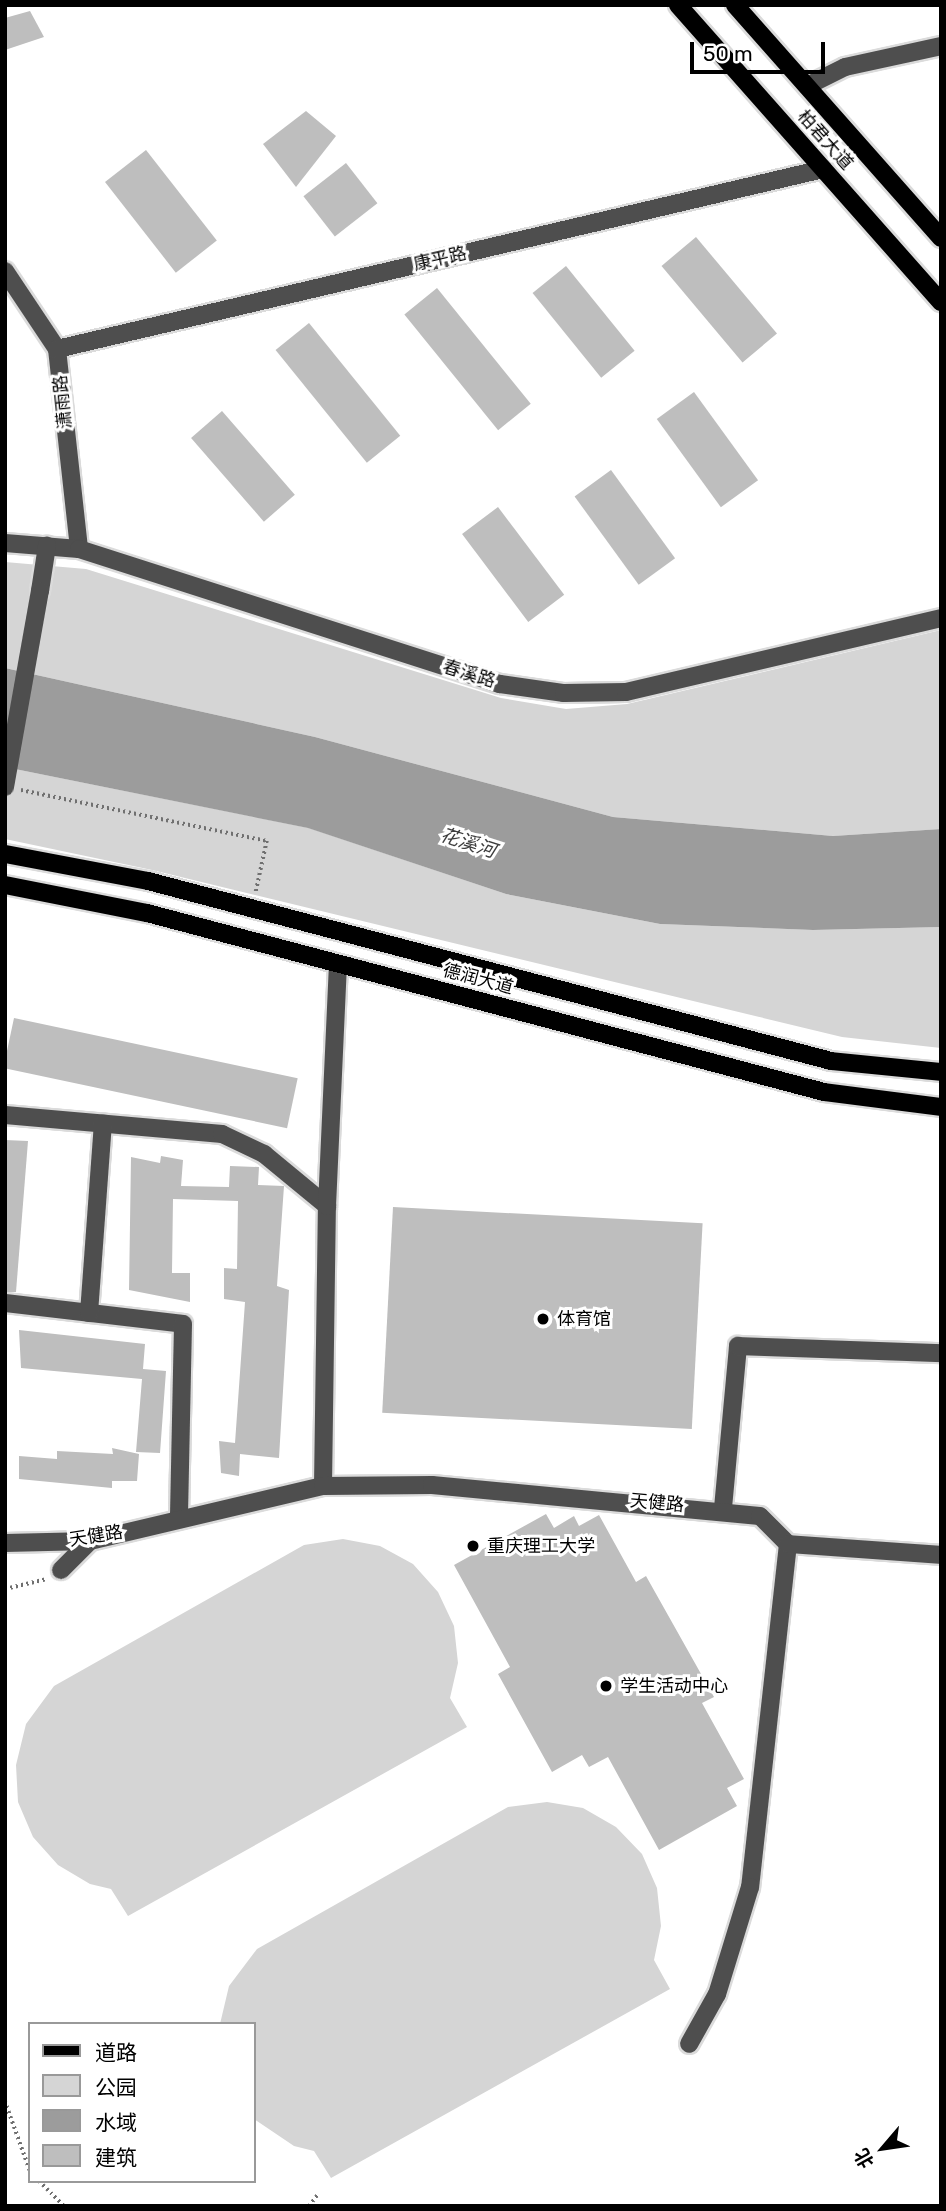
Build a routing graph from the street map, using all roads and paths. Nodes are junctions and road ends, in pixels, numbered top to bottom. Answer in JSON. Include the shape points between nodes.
{"nodes":[{"id":1,"x":678,"y":5,"type":"edge"},
{"id":2,"x":734,"y":5,"type":"edge"},
{"id":3,"x":941,"y":46,"type":"edge"},
{"id":4,"x":807,"y":86,"type":"junction"},
{"id":5,"x":823,"y":169,"type":"junction"},
{"id":6,"x":941,"y":239,"type":"edge"},
{"id":7,"x":5,"y":271,"type":"edge"},
{"id":8,"x":941,"y":302,"type":"edge"},
{"id":9,"x":57,"y":349,"type":"junction"},
{"id":10,"x":5,"y":544,"type":"edge"},
{"id":11,"x":47,"y":546,"type":"junction"},
{"id":12,"x":79,"y":549,"type":"junction"},
{"id":13,"x":941,"y":618,"type":"edge"},
{"id":14,"x":12,"y":789,"type":"edge"},
{"id":15,"x":5,"y":854,"type":"edge"},
{"id":16,"x":5,"y":885,"type":"edge"},
{"id":17,"x":256,"y":895,"type":"dead end"},
{"id":18,"x":338,"y":964,"type":"junction"},
{"id":19,"x":941,"y":1072,"type":"edge"},
{"id":20,"x":941,"y":1107,"type":"edge"},
{"id":21,"x":5,"y":1115,"type":"edge"},
{"id":22,"x":103,"y":1124,"type":"junction"},
{"id":23,"x":327,"y":1206,"type":"junction"},
{"id":24,"x":5,"y":1303,"type":"edge"},
{"id":25,"x":89,"y":1313,"type":"junction"},
{"id":26,"x":941,"y":1353,"type":"edge"},
{"id":27,"x":323,"y":1486,"type":"junction"},
{"id":28,"x":723,"y":1508,"type":"junction"},
{"id":29,"x":178,"y":1520,"type":"junction"},
{"id":30,"x":90,"y":1541,"type":"junction"},
{"id":31,"x":5,"y":1543,"type":"edge"},
{"id":32,"x":789,"y":1544,"type":"junction"},
{"id":33,"x":941,"y":1555,"type":"edge"},
{"id":34,"x":61,"y":1570,"type":"joint"},
{"id":35,"x":5,"y":1589,"type":"edge"},
{"id":36,"x":690,"y":2044,"type":"dead end"},
{"id":37,"x":5,"y":2101,"type":"edge"},
{"id":38,"x":28,"y":2165,"type":"edge"},
{"id":39,"x":41,"y":2183,"type":"edge"},
{"id":40,"x":318,"y":2194,"type":"dead end"},
{"id":41,"x":64,"y":2206,"type":"edge"},
{"id":42,"x":309,"y":2206,"type":"edge"}],
"edges":[{"from":1,"to":5,"type":"main road","name":"柏君大道"},
{"from":2,"to":4,"type":"main road","name":"柏君大道"},
{"from":3,"to":4,"type":"street","via":[[845,67]]},
{"from":4,"to":6,"type":"main road","name":"柏君大道"},
{"from":5,"to":8,"type":"main road","name":"柏君大道"},
{"from":5,"to":9,"type":"street","name":"康平路"},
{"from":7,"to":9,"type":"street","name":"潇雨路"},
{"from":9,"to":12,"type":"street","name":"潇雨路"},
{"from":10,"to":11,"type":"street","name":"春溪路"},
{"from":11,"to":12,"type":"street","name":"春溪路"},
{"from":11,"to":14,"type":"street","bridge":true},
{"from":12,"to":13,"type":"street","name":"春溪路","via":[[500,684],[564,693],[626,692]]},
{"from":14,"to":17,"type":"path","via":[[267,841]]},
{"from":15,"to":19,"type":"main road","name":"德润大道","via":[[148,881],[831,1061]]},
{"from":16,"to":18,"type":"main road","name":"德润大道","via":[[147,912]]},
{"from":18,"to":20,"type":"main road","name":"德润大道","via":[[824,1092]]},
{"from":18,"to":23,"type":"street"},
{"from":21,"to":22,"type":"street"},
{"from":22,"to":23,"type":"street","via":[[222,1134],[264,1154]]},
{"from":22,"to":25,"type":"street"},
{"from":23,"to":27,"type":"street"},
{"from":24,"to":25,"type":"street"},
{"from":25,"to":29,"type":"street","via":[[183,1324]]},
{"from":26,"to":28,"type":"street","via":[[737,1346]]},
{"from":27,"to":28,"type":"street","name":"天健路","via":[[432,1485]]},
{"from":27,"to":29,"type":"street","name":"天健路"},
{"from":28,"to":32,"type":"street","name":"天健路","via":[[760,1516]]},
{"from":29,"to":30,"type":"street","name":"天健路"},
{"from":30,"to":31,"type":"street","name":"天健路"},
{"from":30,"to":34,"type":"street"},
{"from":32,"to":33,"type":"street"},
{"from":32,"to":36,"type":"street","via":[[750,1887],[718,1994]]},
{"from":34,"to":35,"type":"path","via":[[44,1581]]},
{"from":37,"to":38,"type":"path"},
{"from":39,"to":41,"type":"path"},
{"from":40,"to":42,"type":"path"}]}
